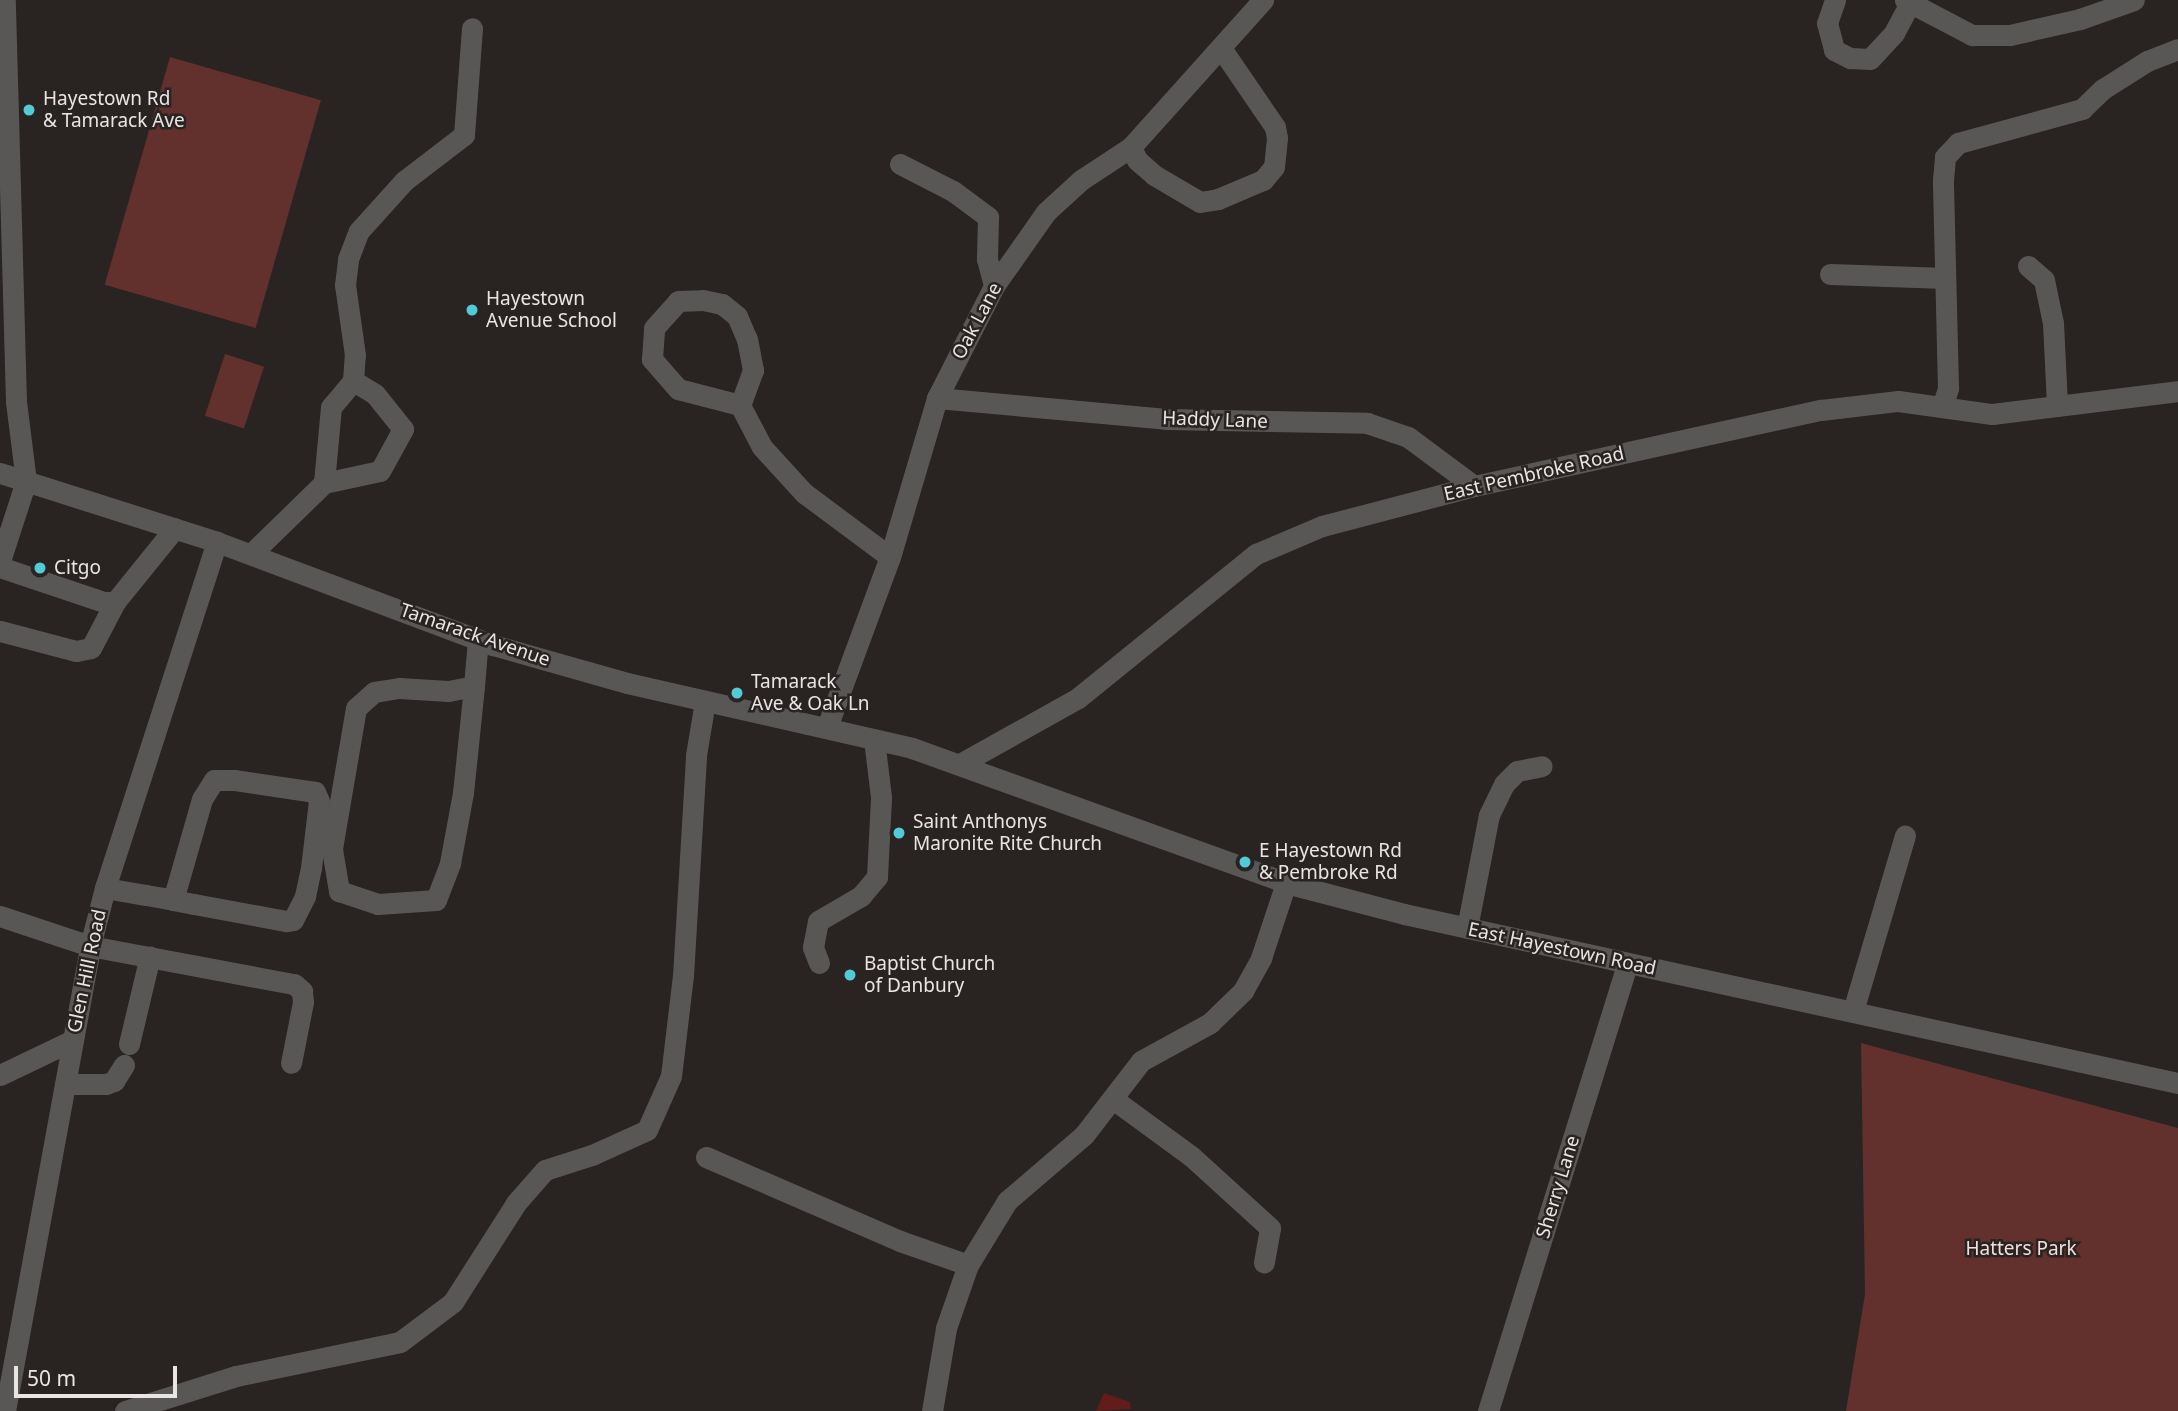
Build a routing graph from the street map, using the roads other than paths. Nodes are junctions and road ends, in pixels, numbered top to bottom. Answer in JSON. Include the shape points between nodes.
{"nodes":[{"id":1,"x":5,"y":0,"type":"edge"},
{"id":2,"x":1263,"y":0,"type":"edge"},
{"id":3,"x":1835,"y":0,"type":"edge"},
{"id":4,"x":2134,"y":0,"type":"edge"},
{"id":5,"x":1907,"y":1,"type":"edge"},
{"id":6,"x":472,"y":28,"type":"dead end"},
{"id":7,"x":1220,"y":48,"type":"junction"},
{"id":8,"x":2178,"y":49,"type":"edge"},
{"id":9,"x":1131,"y":147,"type":"junction"},
{"id":10,"x":900,"y":164,"type":"dead end"},
{"id":11,"x":6,"y":245,"type":"edge"},
{"id":12,"x":2028,"y":266,"type":"dead end"},
{"id":13,"x":1830,"y":274,"type":"dead end"},
{"id":14,"x":1945,"y":278,"type":"junction"},
{"id":15,"x":994,"y":286,"type":"junction"},
{"id":16,"x":7,"y":304,"type":"edge"},
{"id":17,"x":7,"y":352,"type":"edge"},
{"id":18,"x":353,"y":381,"type":"junction"},
{"id":19,"x":2178,"y":391,"type":"edge"},
{"id":20,"x":937,"y":398,"type":"junction"},
{"id":21,"x":740,"y":405,"type":"junction"},
{"id":22,"x":2057,"y":406,"type":"junction"},
{"id":23,"x":1942,"y":407,"type":"junction"},
{"id":24,"x":0,"y":473,"type":"edge"},
{"id":25,"x":26,"y":481,"type":"junction"},
{"id":26,"x":324,"y":483,"type":"junction"},
{"id":27,"x":1474,"y":486,"type":"junction"},
{"id":28,"x":175,"y":528,"type":"junction"},
{"id":29,"x":217,"y":542,"type":"junction"},
{"id":30,"x":251,"y":554,"type":"junction"},
{"id":31,"x":890,"y":557,"type":"junction"},
{"id":32,"x":0,"y":561,"type":"edge"},
{"id":33,"x":0,"y":567,"type":"edge"},
{"id":34,"x":115,"y":602,"type":"junction"},
{"id":35,"x":0,"y":631,"type":"edge"},
{"id":36,"x":478,"y":639,"type":"junction"},
{"id":37,"x":474,"y":686,"type":"junction"},
{"id":38,"x":705,"y":701,"type":"junction"},
{"id":39,"x":827,"y":727,"type":"junction"},
{"id":40,"x":874,"y":739,"type":"junction"},
{"id":41,"x":960,"y":764,"type":"junction"},
{"id":42,"x":1542,"y":766,"type":"dead end"},
{"id":43,"x":1905,"y":836,"type":"dead end"},
{"id":44,"x":1286,"y":883,"type":"junction"},
{"id":45,"x":105,"y":888,"type":"junction"},
{"id":46,"x":173,"y":900,"type":"junction"},
{"id":47,"x":0,"y":916,"type":"edge"},
{"id":48,"x":1467,"y":928,"type":"junction"},
{"id":49,"x":90,"y":946,"type":"junction"},
{"id":50,"x":150,"y":956,"type":"junction"},
{"id":51,"x":819,"y":963,"type":"dead end"},
{"id":52,"x":1627,"y":964,"type":"junction"},
{"id":53,"x":1853,"y":1011,"type":"junction"},
{"id":54,"x":73,"y":1040,"type":"junction"},
{"id":55,"x":129,"y":1044,"type":"dead end"},
{"id":56,"x":291,"y":1063,"type":"dead end"},
{"id":57,"x":124,"y":1065,"type":"dead end"},
{"id":58,"x":0,"y":1075,"type":"edge"},
{"id":59,"x":2178,"y":1083,"type":"edge"},
{"id":60,"x":65,"y":1084,"type":"junction"},
{"id":61,"x":1113,"y":1099,"type":"junction"},
{"id":62,"x":706,"y":1157,"type":"dead end"},
{"id":63,"x":1264,"y":1262,"type":"dead end"},
{"id":64,"x":968,"y":1265,"type":"junction"},
{"id":65,"x":11,"y":1408,"type":"edge"},
{"id":66,"x":125,"y":1411,"type":"edge"},
{"id":67,"x":932,"y":1411,"type":"edge"},
{"id":68,"x":1488,"y":1411,"type":"edge"}],
"edges":[{"from":1,"to":11,"type":"street"},
{"from":2,"to":7,"type":"street","name":"Oak Lane"},
{"from":3,"to":5,"type":"street","via":[[1827,23],[1834,50],[1850,58],[1870,59],[1894,33]]},
{"from":4,"to":5,"type":"street","via":[[2080,19],[2010,35],[1972,35]]},
{"from":6,"to":18,"type":"street","via":[[464,135],[404,181],[359,230],[348,259],[345,285],[355,355]]},
{"from":7,"to":9,"type":"street","name":"Oak Lane"},
{"from":7,"to":9,"type":"street","via":[[1275,127],[1274,167],[1263,180],[1200,202],[1154,175],[1137,160]]},
{"from":8,"to":14,"type":"street","via":[[2147,61],[2103,89],[2082,109],[1958,143],[1945,157]]},
{"from":9,"to":15,"type":"street","name":"Oak Lane","via":[[1081,180],[1046,212]]},
{"from":10,"to":15,"type":"street","via":[[953,191],[988,217],[987,259]]},
{"from":11,"to":16,"type":"street"},
{"from":12,"to":22,"type":"street","via":[[2044,280],[2053,323]]},
{"from":13,"to":14,"type":"street"},
{"from":14,"to":23,"type":"street","via":[[1948,388]]},
{"from":15,"to":20,"type":"street","name":"Oak Lane"},
{"from":16,"to":17,"type":"street"},
{"from":17,"to":25,"type":"street"},
{"from":18,"to":26,"type":"street","via":[[331,407]]},
{"from":18,"to":26,"type":"street","via":[[375,394],[403,429],[380,471]]},
{"from":19,"to":22,"type":"street","name":"East Pembroke Road"},
{"from":20,"to":27,"type":"street","name":"Haddy Lane","via":[[1166,419],[1367,423],[1408,437]]},
{"from":20,"to":31,"type":"street","name":"Oak Lane"},
{"from":21,"to":21,"type":"street","via":[[752,370],[737,316],[722,304],[678,301],[654,328],[652,359],[678,389]]},
{"from":21,"to":31,"type":"street","via":[[762,447],[804,493]]},
{"from":22,"to":23,"type":"street","name":"East Pembroke Road","via":[[1992,414]]},
{"from":23,"to":27,"type":"street","name":"East Pembroke Road","via":[[1898,401],[1821,410]]},
{"from":24,"to":25,"type":"street","name":"Tamarack Avenue"},
{"from":25,"to":28,"type":"street","name":"Tamarack Avenue"},
{"from":25,"to":32,"type":"street"},
{"from":26,"to":30,"type":"street"},
{"from":27,"to":41,"type":"street","name":"East Pembroke Road","via":[[1322,526],[1256,554],[1078,698]]},
{"from":28,"to":29,"type":"street","name":"Tamarack Avenue"},
{"from":28,"to":34,"type":"street"},
{"from":29,"to":30,"type":"street","name":"Tamarack Avenue"},
{"from":29,"to":45,"type":"street","name":"Glen Hill Road"},
{"from":30,"to":36,"type":"street","name":"Tamarack Avenue"},
{"from":31,"to":39,"type":"street","name":"Oak Lane"},
{"from":33,"to":34,"type":"street"},
{"from":34,"to":35,"type":"street","via":[[97,640],[84,652]]},
{"from":36,"to":37,"type":"street"},
{"from":36,"to":38,"type":"street","name":"Tamarack Avenue"},
{"from":37,"to":37,"type":"street","via":[[373,692],[356,708],[332,849],[339,891],[378,904],[436,900],[450,863],[463,793]]},
{"from":38,"to":39,"type":"street","name":"Tamarack Avenue"},
{"from":38,"to":66,"type":"street","via":[[696,755],[683,976],[671,1076],[647,1130],[545,1170],[516,1203],[453,1302],[400,1342],[236,1376]]},
{"from":39,"to":40,"type":"street","name":"Tamarack Avenue"},
{"from":40,"to":41,"type":"street","name":"Tamarack Avenue"},
{"from":40,"to":51,"type":"street","via":[[881,797],[877,877],[861,896],[818,921],[813,947]]},
{"from":41,"to":44,"type":"street","name":"East Hayestown Road"},
{"from":42,"to":48,"type":"street","via":[[1517,771],[1504,784],[1489,816]]},
{"from":43,"to":53,"type":"street"},
{"from":44,"to":48,"type":"street","name":"East Hayestown Road"},
{"from":44,"to":61,"type":"street","via":[[1261,958],[1243,992],[1210,1023],[1141,1061]]},
{"from":45,"to":46,"type":"street"},
{"from":45,"to":49,"type":"street","name":"Glen Hill Road"},
{"from":46,"to":46,"type":"street","via":[[293,920],[309,878],[318,801],[314,792],[221,778],[210,785]]},
{"from":47,"to":49,"type":"street"},
{"from":48,"to":52,"type":"street","name":"East Hayestown Road"},
{"from":49,"to":50,"type":"street"},
{"from":49,"to":54,"type":"street","name":"Glen Hill Road"},
{"from":50,"to":55,"type":"street"},
{"from":50,"to":56,"type":"street","via":[[294,984],[302,991],[303,1002]]},
{"from":52,"to":53,"type":"street","name":"East Hayestown Road"},
{"from":52,"to":68,"type":"street","name":"Sherry Lane"},
{"from":53,"to":59,"type":"street","name":"East Hayestown Road"},
{"from":54,"to":58,"type":"street"},
{"from":54,"to":60,"type":"street","name":"Glen Hill Road"},
{"from":57,"to":60,"type":"street","via":[[114,1081],[106,1084]]},
{"from":60,"to":65,"type":"street","name":"Glen Hill Road"},
{"from":61,"to":63,"type":"street","via":[[1191,1156],[1270,1228]]},
{"from":61,"to":64,"type":"street","via":[[1084,1135],[1007,1201]]},
{"from":62,"to":64,"type":"street","via":[[900,1241]]},
{"from":64,"to":67,"type":"street","via":[[946,1328]]}]}
